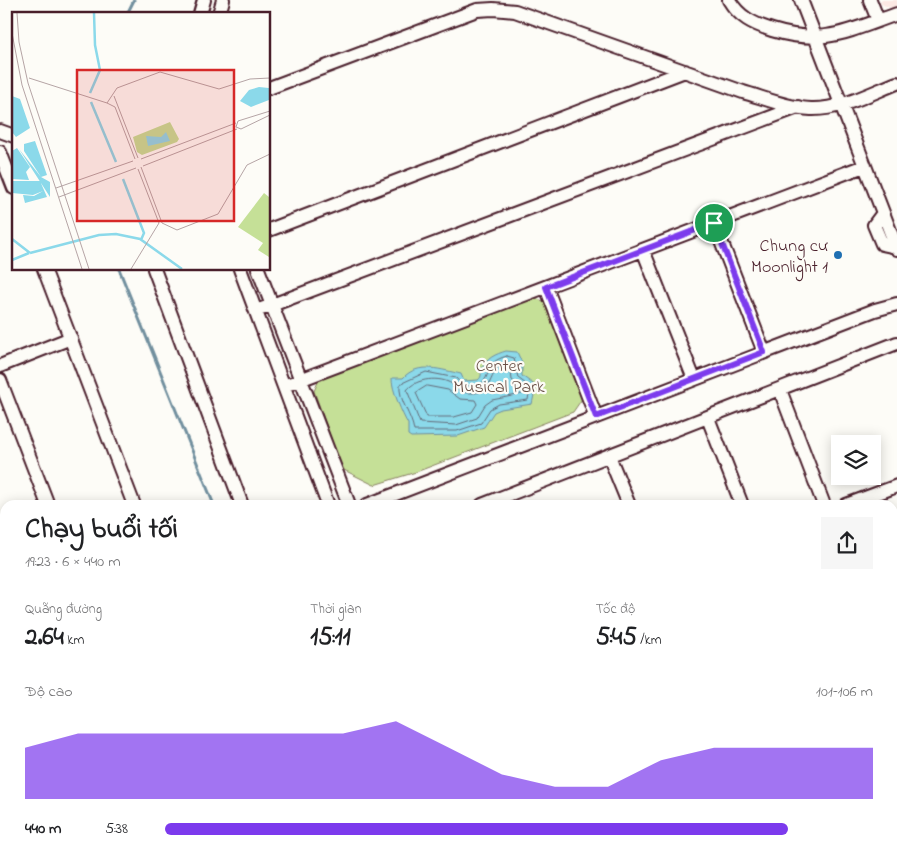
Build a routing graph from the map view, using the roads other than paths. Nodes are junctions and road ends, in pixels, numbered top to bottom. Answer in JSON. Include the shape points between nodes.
{"nodes":[{"id":1,"x":729,"y":0,"type":"edge"},
{"id":2,"x":801,"y":0,"type":"edge"},
{"id":3,"x":870,"y":0,"type":"edge"},
{"id":4,"x":897,"y":14,"type":"edge"},
{"id":5,"x":878,"y":20,"type":"junction"},
{"id":6,"x":816,"y":38,"type":"junction"},
{"id":7,"x":685,"y":72,"type":"junction"},
{"id":8,"x":897,"y":83,"type":"edge"},
{"id":9,"x":270,"y":88,"type":"edge"},
{"id":10,"x":842,"y":103,"type":"junction"},
{"id":11,"x":798,"y":106,"type":"junction"},
{"id":12,"x":0,"y":131,"type":"edge"},
{"id":13,"x":12,"y":135,"type":"edge"},
{"id":14,"x":0,"y":152,"type":"edge"},
{"id":15,"x":864,"y":166,"type":"junction"},
{"id":16,"x":12,"y":183,"type":"edge"},
{"id":17,"x":714,"y":223,"type":"junction"},
{"id":18,"x":270,"y":230,"type":"edge"},
{"id":19,"x":896,"y":248,"type":"edge"},
{"id":20,"x":643,"y":250,"type":"junction"},
{"id":21,"x":44,"y":270,"type":"edge"},
{"id":22,"x":154,"y":270,"type":"edge"},
{"id":23,"x":240,"y":270,"type":"edge"},
{"id":24,"x":258,"y":270,"type":"edge"},
{"id":25,"x":546,"y":287,"type":"junction"},
{"id":26,"x":897,"y":304,"type":"edge"},
{"id":27,"x":272,"y":305,"type":"junction"},
{"id":28,"x":256,"y":311,"type":"junction"},
{"id":29,"x":71,"y":338,"type":"junction"},
{"id":30,"x":897,"y":343,"type":"edge"},
{"id":31,"x":764,"y":352,"type":"junction"},
{"id":32,"x":0,"y":366,"type":"edge"},
{"id":33,"x":301,"y":379,"type":"junction"},
{"id":34,"x":694,"y":379,"type":"junction"},
{"id":35,"x":0,"y":380,"type":"edge"},
{"id":36,"x":284,"y":386,"type":"junction"},
{"id":37,"x":780,"y":390,"type":"junction"},
{"id":38,"x":596,"y":417,"type":"junction"},
{"id":39,"x":708,"y":418,"type":"junction"},
{"id":40,"x":609,"y":456,"type":"junction"},
{"id":41,"x":897,"y":486,"type":"edge"},
{"id":42,"x":46,"y":500,"type":"edge"},
{"id":43,"x":132,"y":500,"type":"edge"},
{"id":44,"x":240,"y":500,"type":"edge"},
{"id":45,"x":326,"y":500,"type":"edge"},
{"id":46,"x":341,"y":500,"type":"edge"},
{"id":47,"x":380,"y":500,"type":"edge"},
{"id":48,"x":495,"y":500,"type":"edge"},
{"id":49,"x":627,"y":500,"type":"edge"},
{"id":50,"x":740,"y":500,"type":"edge"},
{"id":51,"x":822,"y":500,"type":"edge"},
{"id":52,"x":859,"y":500,"type":"edge"}],
"edges":[{"from":1,"to":6,"type":"street","via":[[742,17],[763,28],[801,38]]},
{"from":2,"to":6,"type":"street"},
{"from":3,"to":5,"type":"street"},
{"from":4,"to":5,"type":"street"},
{"from":5,"to":6,"type":"street","via":[[840,35]]},
{"from":6,"to":10,"type":"street"},
{"from":7,"to":9,"type":"street","via":[[515,11],[493,9],[477,10]]},
{"from":7,"to":11,"type":"street","via":[[774,102]]},
{"from":7,"to":18,"type":"street"},
{"from":8,"to":10,"type":"street"},
{"from":10,"to":11,"type":"street","via":[[810,109]]},
{"from":10,"to":15,"type":"street"},
{"from":11,"to":27,"type":"street"},
{"from":12,"to":13,"type":"street"},
{"from":14,"to":16,"type":"street"},
{"from":15,"to":17,"type":"street"},
{"from":15,"to":19,"type":"street"},
{"from":17,"to":20,"type":"street"},
{"from":17,"to":31,"type":"street"},
{"from":20,"to":25,"type":"street"},
{"from":20,"to":34,"type":"street"},
{"from":21,"to":29,"type":"street"},
{"from":22,"to":44,"type":"street"},
{"from":23,"to":28,"type":"street"},
{"from":24,"to":27,"type":"street"},
{"from":25,"to":33,"type":"street"},
{"from":25,"to":38,"type":"street"},
{"from":26,"to":31,"type":"street"},
{"from":27,"to":28,"type":"street"},
{"from":27,"to":33,"type":"street"},
{"from":28,"to":36,"type":"street"},
{"from":29,"to":32,"type":"street"},
{"from":29,"to":43,"type":"street"},
{"from":30,"to":37,"type":"street"},
{"from":31,"to":34,"type":"street"},
{"from":33,"to":36,"type":"street"},
{"from":33,"to":46,"type":"street"},
{"from":34,"to":38,"type":"street"},
{"from":35,"to":42,"type":"street"},
{"from":36,"to":45,"type":"street"},
{"from":37,"to":39,"type":"street"},
{"from":37,"to":51,"type":"street"},
{"from":38,"to":47,"type":"street"},
{"from":39,"to":40,"type":"street"},
{"from":39,"to":50,"type":"street"},
{"from":40,"to":48,"type":"street"},
{"from":40,"to":49,"type":"street"},
{"from":41,"to":52,"type":"street"}]}
